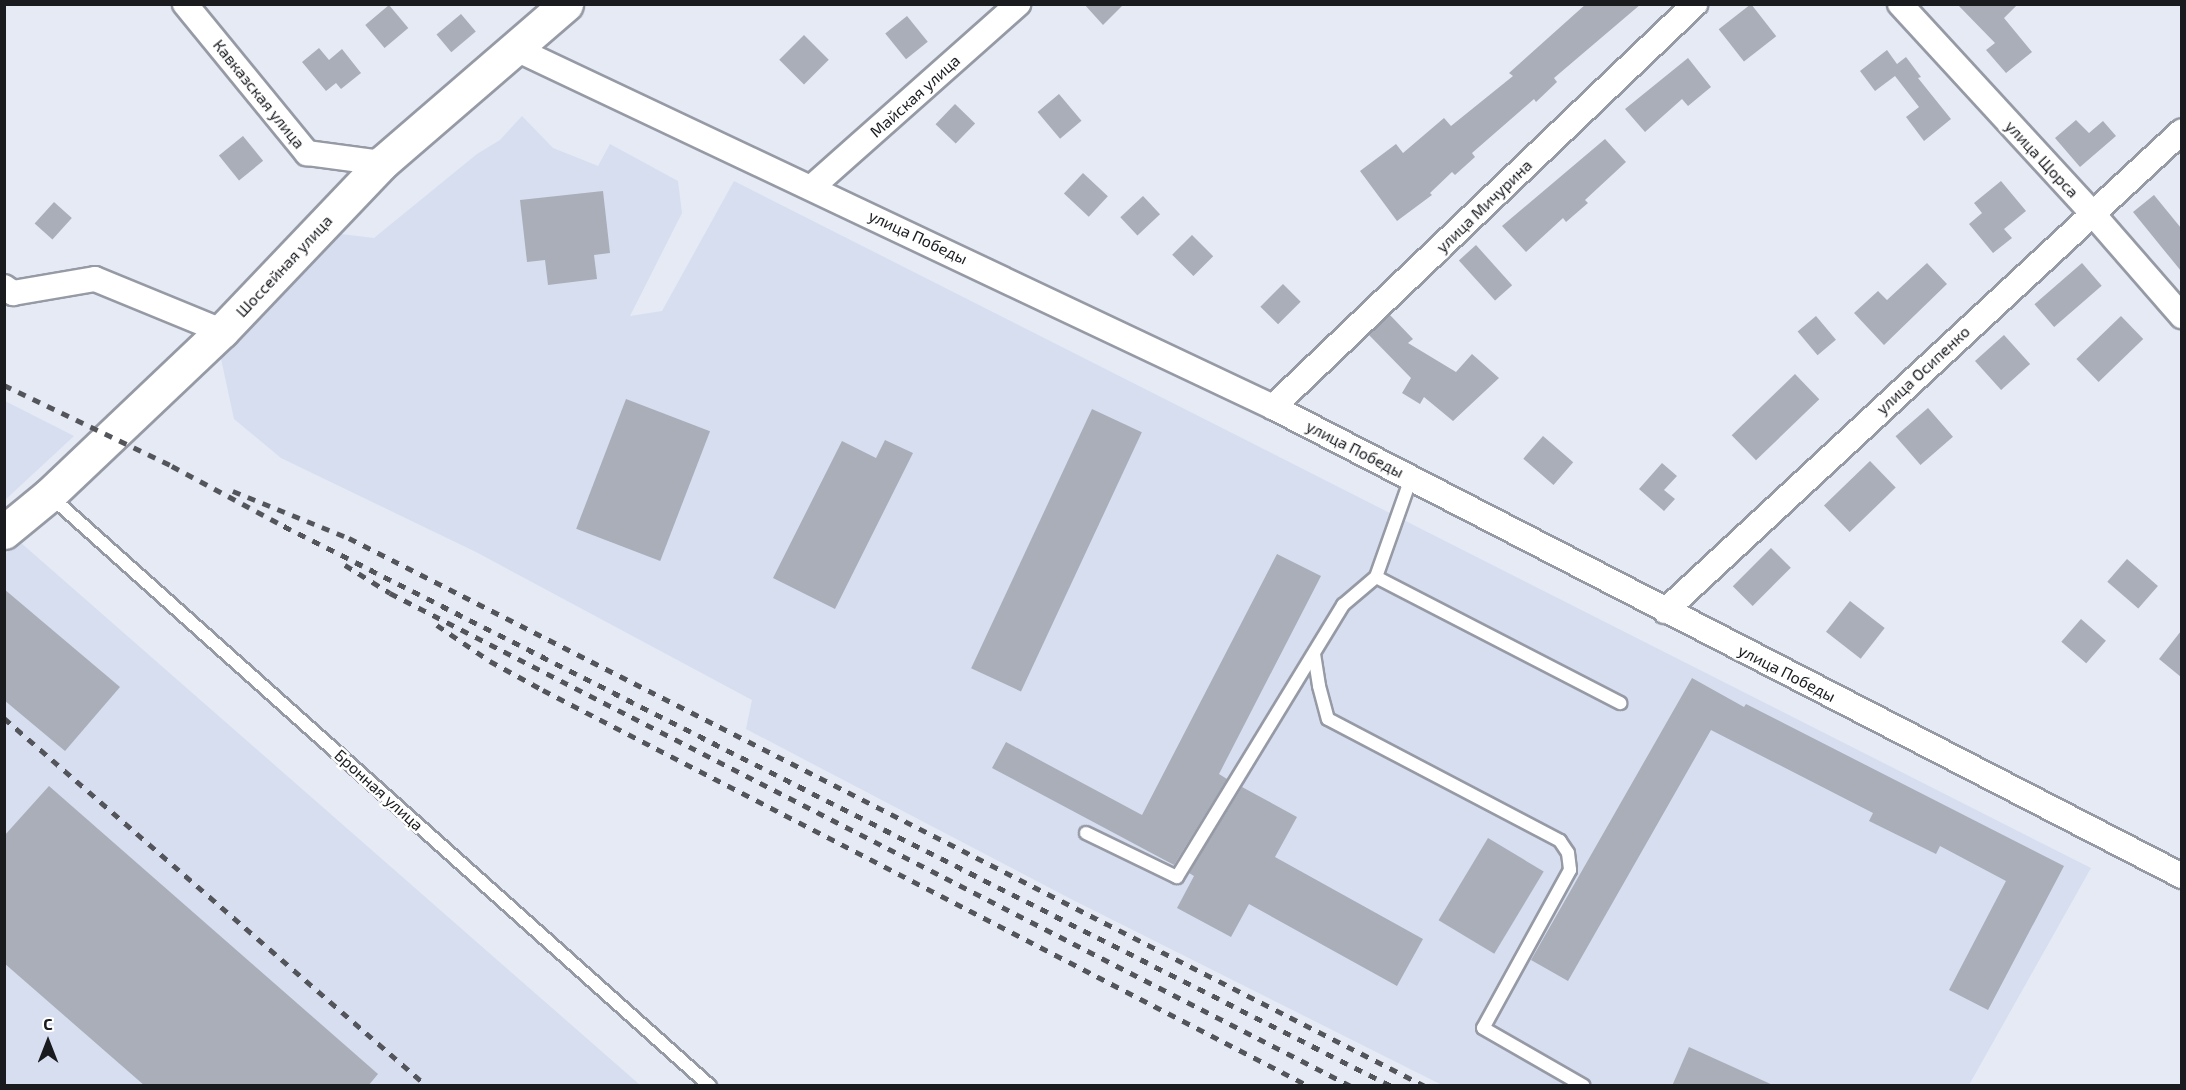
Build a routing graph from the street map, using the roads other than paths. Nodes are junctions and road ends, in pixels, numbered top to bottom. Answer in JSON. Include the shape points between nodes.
{"nodes":[{"id":1,"x":185,"y":4,"type":"edge"},
{"id":2,"x":566,"y":4,"type":"edge"},
{"id":3,"x":1018,"y":4,"type":"edge"},
{"id":4,"x":1695,"y":4,"type":"edge"},
{"id":5,"x":1900,"y":4,"type":"edge"},
{"id":6,"x":516,"y":49,"type":"junction"},
{"id":7,"x":2181,"y":131,"type":"edge"},
{"id":8,"x":382,"y":163,"type":"junction"},
{"id":9,"x":812,"y":187,"type":"junction"},
{"id":10,"x":2092,"y":213,"type":"junction"},
{"id":11,"x":4,"y":287,"type":"edge"},
{"id":12,"x":2181,"y":316,"type":"edge"},
{"id":13,"x":222,"y":331,"type":"junction"},
{"id":14,"x":1273,"y":407,"type":"junction"},
{"id":15,"x":1411,"y":478,"type":"junction"},
{"id":16,"x":49,"y":495,"type":"junction"},
{"id":17,"x":4,"y":532,"type":"edge"},
{"id":18,"x":1376,"y":577,"type":"junction"},
{"id":19,"x":1665,"y":611,"type":"junction"},
{"id":20,"x":1314,"y":654,"type":"junction"},
{"id":21,"x":1620,"y":703,"type":"dead end"},
{"id":22,"x":1086,"y":833,"type":"dead end"},
{"id":23,"x":2181,"y":876,"type":"edge"},
{"id":24,"x":710,"y":1086,"type":"edge"},
{"id":25,"x":1584,"y":1086,"type":"edge"}],
"edges":[{"from":1,"to":8,"type":"street","name":"Кавказская улица","via":[[307,153]]},
{"from":2,"to":6,"type":"main road","name":"Шоссейная улица"},
{"from":3,"to":9,"type":"street","name":"Майская улица"},
{"from":4,"to":14,"type":"street","name":"улица Мичурина"},
{"from":5,"to":10,"type":"street","name":"улица Щорса"},
{"from":6,"to":8,"type":"main road","name":"Шоссейная улица"},
{"from":6,"to":9,"type":"street","name":"улица Победы"},
{"from":7,"to":10,"type":"street","name":"улица Осипенко"},
{"from":8,"to":13,"type":"main road","name":"Шоссейная улица"},
{"from":9,"to":14,"type":"street","name":"улица Победы"},
{"from":10,"to":12,"type":"street","name":"улица Щорса"},
{"from":10,"to":19,"type":"street","name":"улица Осипенко"},
{"from":11,"to":13,"type":"street","via":[[13,293],[95,279]]},
{"from":13,"to":16,"type":"main road","name":"Шоссейная улица"},
{"from":14,"to":15,"type":"street","name":"улица Победы"},
{"from":15,"to":18,"type":"lane"},
{"from":15,"to":19,"type":"street","name":"улица Победы"},
{"from":16,"to":17,"type":"main road","name":"Шоссейная улица"},
{"from":16,"to":24,"type":"lane","name":"Бронная улица"},
{"from":18,"to":20,"type":"lane","via":[[1343,605]]},
{"from":18,"to":21,"type":"lane"},
{"from":19,"to":23,"type":"street","name":"улица Победы"},
{"from":20,"to":22,"type":"lane","via":[[1177,877]]},
{"from":20,"to":25,"type":"lane","via":[[1328,719],[1560,841],[1568,853],[1570,870],[1483,1028]]}]}
